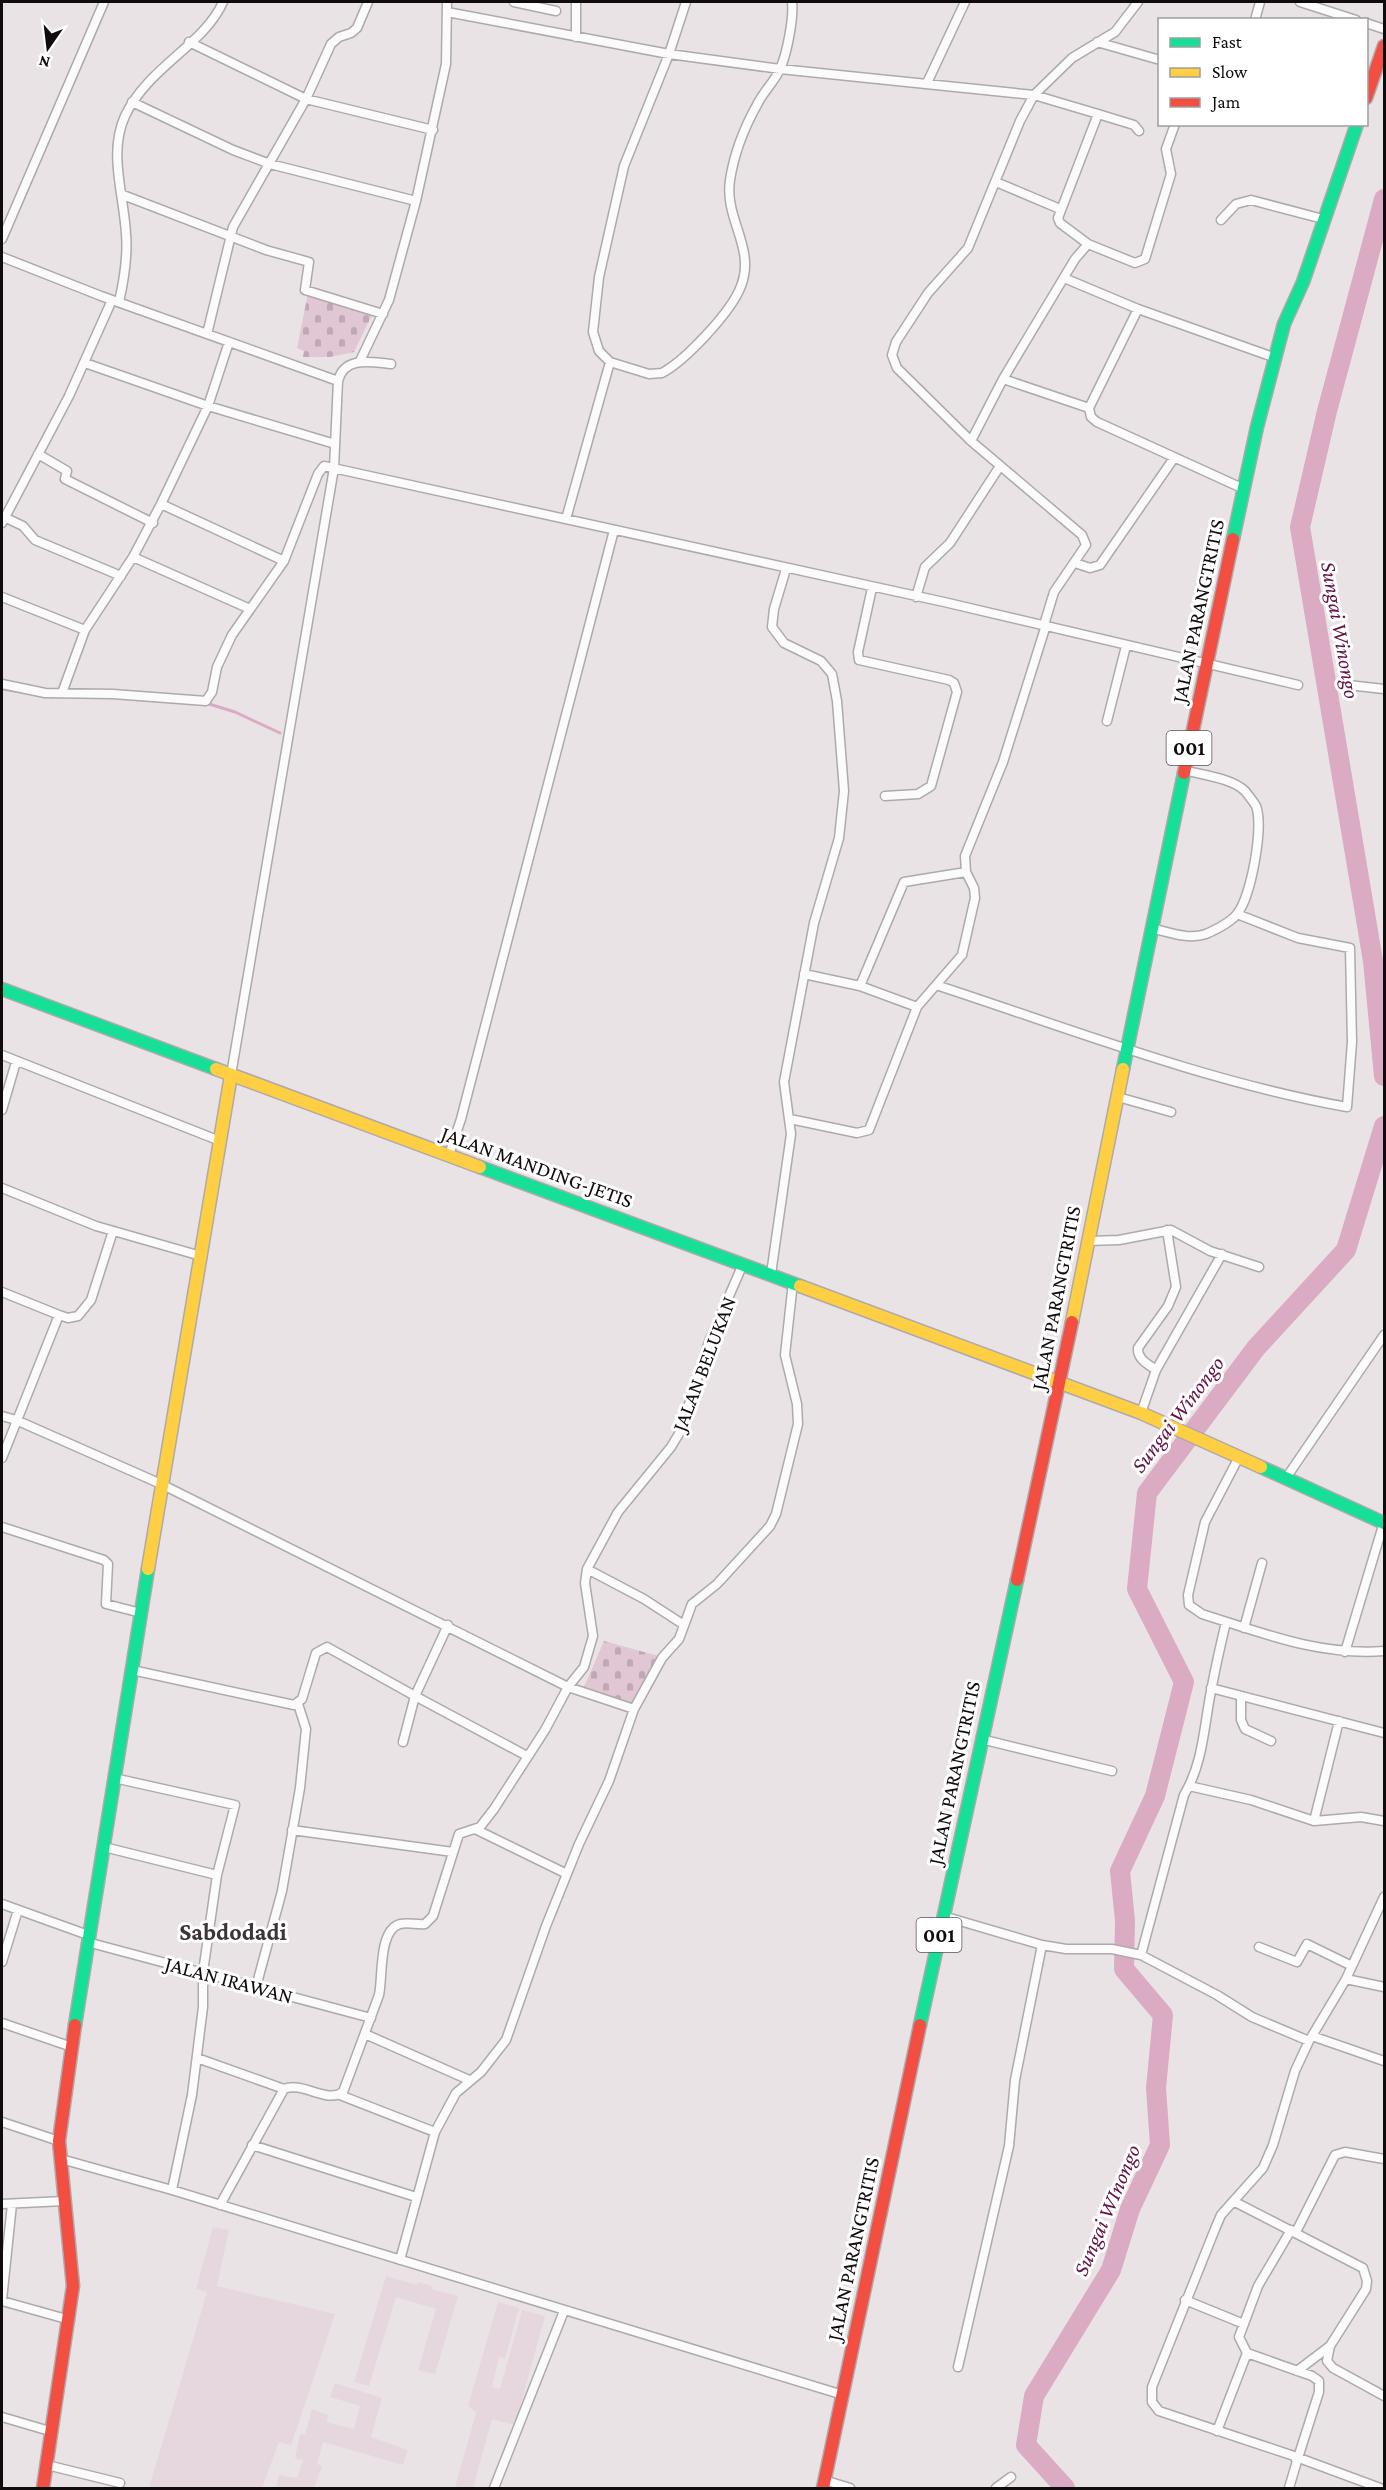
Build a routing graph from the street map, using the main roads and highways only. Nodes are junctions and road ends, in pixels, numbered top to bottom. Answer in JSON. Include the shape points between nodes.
{"nodes":[{"id":1,"x":1384,"y":45,"type":"edge"},
{"id":2,"x":1368,"y":92,"type":"edge"},
{"id":3,"x":1356,"y":126,"type":"edge"},
{"id":4,"x":2,"y":988,"type":"edge"},
{"id":5,"x":231,"y":1075,"type":"junction"},
{"id":6,"x":1060,"y":1382,"type":"junction"},
{"id":7,"x":1384,"y":1522,"type":"edge"},
{"id":8,"x":823,"y":2484,"type":"edge"},
{"id":9,"x":43,"y":2488,"type":"edge"}],
"edges":[{"from":1,"to":2,"type":"main road"},
{"from":3,"to":6,"type":"main road","name":"JALAN PARANGTRITIS","number":"001","via":[[1273,357],[1151,928]]},
{"from":4,"to":5,"type":"main road","name":"JALAN MANDING-JETIS"},
{"from":5,"to":6,"type":"main road","name":"JALAN MANDING-JETIS"},
{"from":5,"to":9,"type":"main road","via":[[161,1484],[59,2141],[73,2286]]},
{"from":6,"to":7,"type":"main road","name":"JALAN MANDING-JETIS","via":[[1170,1425]]},
{"from":6,"to":8,"type":"main road","name":"JALAN PARANGTRITIS","number":"001"}]}
